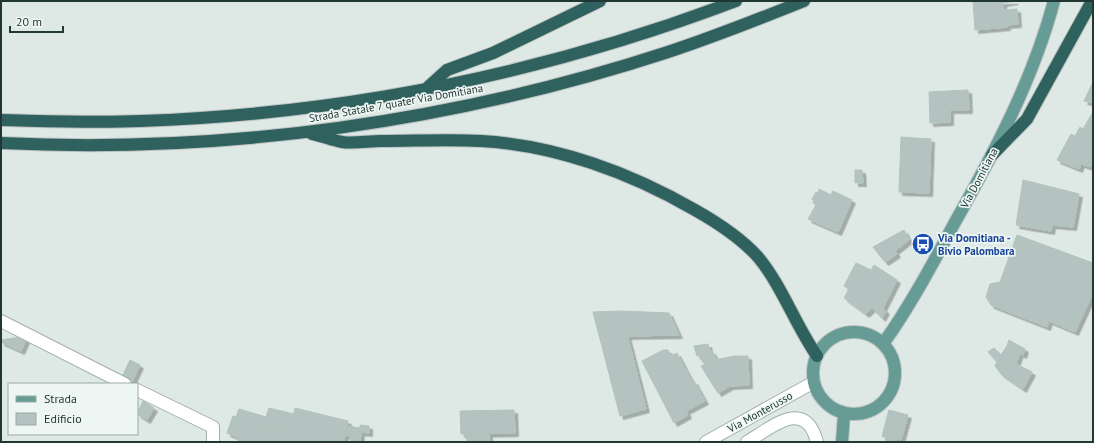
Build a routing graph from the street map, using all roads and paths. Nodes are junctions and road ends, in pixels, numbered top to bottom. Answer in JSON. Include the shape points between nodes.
{"nodes":[{"id":1,"x":600,"y":1,"type":"edge"},
{"id":2,"x":736,"y":1,"type":"edge"},
{"id":3,"x":804,"y":1,"type":"edge"},
{"id":4,"x":1054,"y":1,"type":"edge"},
{"id":5,"x":1092,"y":1,"type":"edge"},
{"id":6,"x":425,"y":89,"type":"junction"},
{"id":7,"x":1,"y":120,"type":"edge"},
{"id":8,"x":307,"y":132,"type":"junction"},
{"id":9,"x":1,"y":143,"type":"edge"},
{"id":10,"x":992,"y":155,"type":"junction"},
{"id":11,"x":1,"y":321,"type":"edge"},
{"id":12,"x":883,"y":344,"type":"junction"},
{"id":13,"x":817,"y":356,"type":"junction"},
{"id":14,"x":814,"y":382,"type":"junction"},
{"id":15,"x":123,"y":383,"type":"edge"},
{"id":16,"x":138,"y":390,"type":"edge"},
{"id":17,"x":844,"y":414,"type":"junction"},
{"id":18,"x":213,"y":442,"type":"edge"},
{"id":19,"x":706,"y":442,"type":"edge"},
{"id":20,"x":747,"y":442,"type":"edge"},
{"id":21,"x":817,"y":442,"type":"edge"},
{"id":22,"x":842,"y":442,"type":"edge"}],
"edges":[{"from":1,"to":6,"type":"highway","via":[[493,53],[447,70]]},
{"from":2,"to":6,"type":"highway","name":"Strada Statale 7 quater Via Domitiana","via":[[638,36],[546,62]]},
{"from":3,"to":8,"type":"highway","name":"Strada Statale 7 quater Via Domitiana","via":[[668,52],[565,81],[460,107]]},
{"from":4,"to":10,"type":"main road","name":"Via Domitiana","via":[[1025,85]]},
{"from":5,"to":10,"type":"highway","via":[[1027,119]]},
{"from":6,"to":7,"type":"highway","name":"Strada Statale 7 quater Via Domitiana","via":[[314,107],[202,118],[133,122]]},
{"from":8,"to":9,"type":"highway","name":"Strada Statale 7 quater Via Domitiana","via":[[202,142]]},
{"from":8,"to":13,"type":"highway","via":[[342,142],[454,140],[512,145],[550,151],[618,172],[682,202],[745,244],[772,277]]},
{"from":10,"to":12,"type":"main road","name":"Via Domitiana","via":[[904,315]]},
{"from":11,"to":15,"type":"street"},
{"from":12,"to":13,"type":"main road","via":[[864,333],[852,332],[831,339]]},
{"from":12,"to":17,"type":"main road","via":[[890,352],[896,373],[890,394],[884,403],[875,409],[855,415]]},
{"from":13,"to":14,"type":"main road","via":[[814,364]]},
{"from":14,"to":17,"type":"main road","via":[[824,402]]},
{"from":14,"to":19,"type":"street","name":"Via Monterusso"},
{"from":16,"to":18,"type":"street","via":[[213,427]]},
{"from":17,"to":22,"type":"main road"},
{"from":20,"to":21,"type":"street","via":[[783,420],[794,417],[804,420]]}]}
